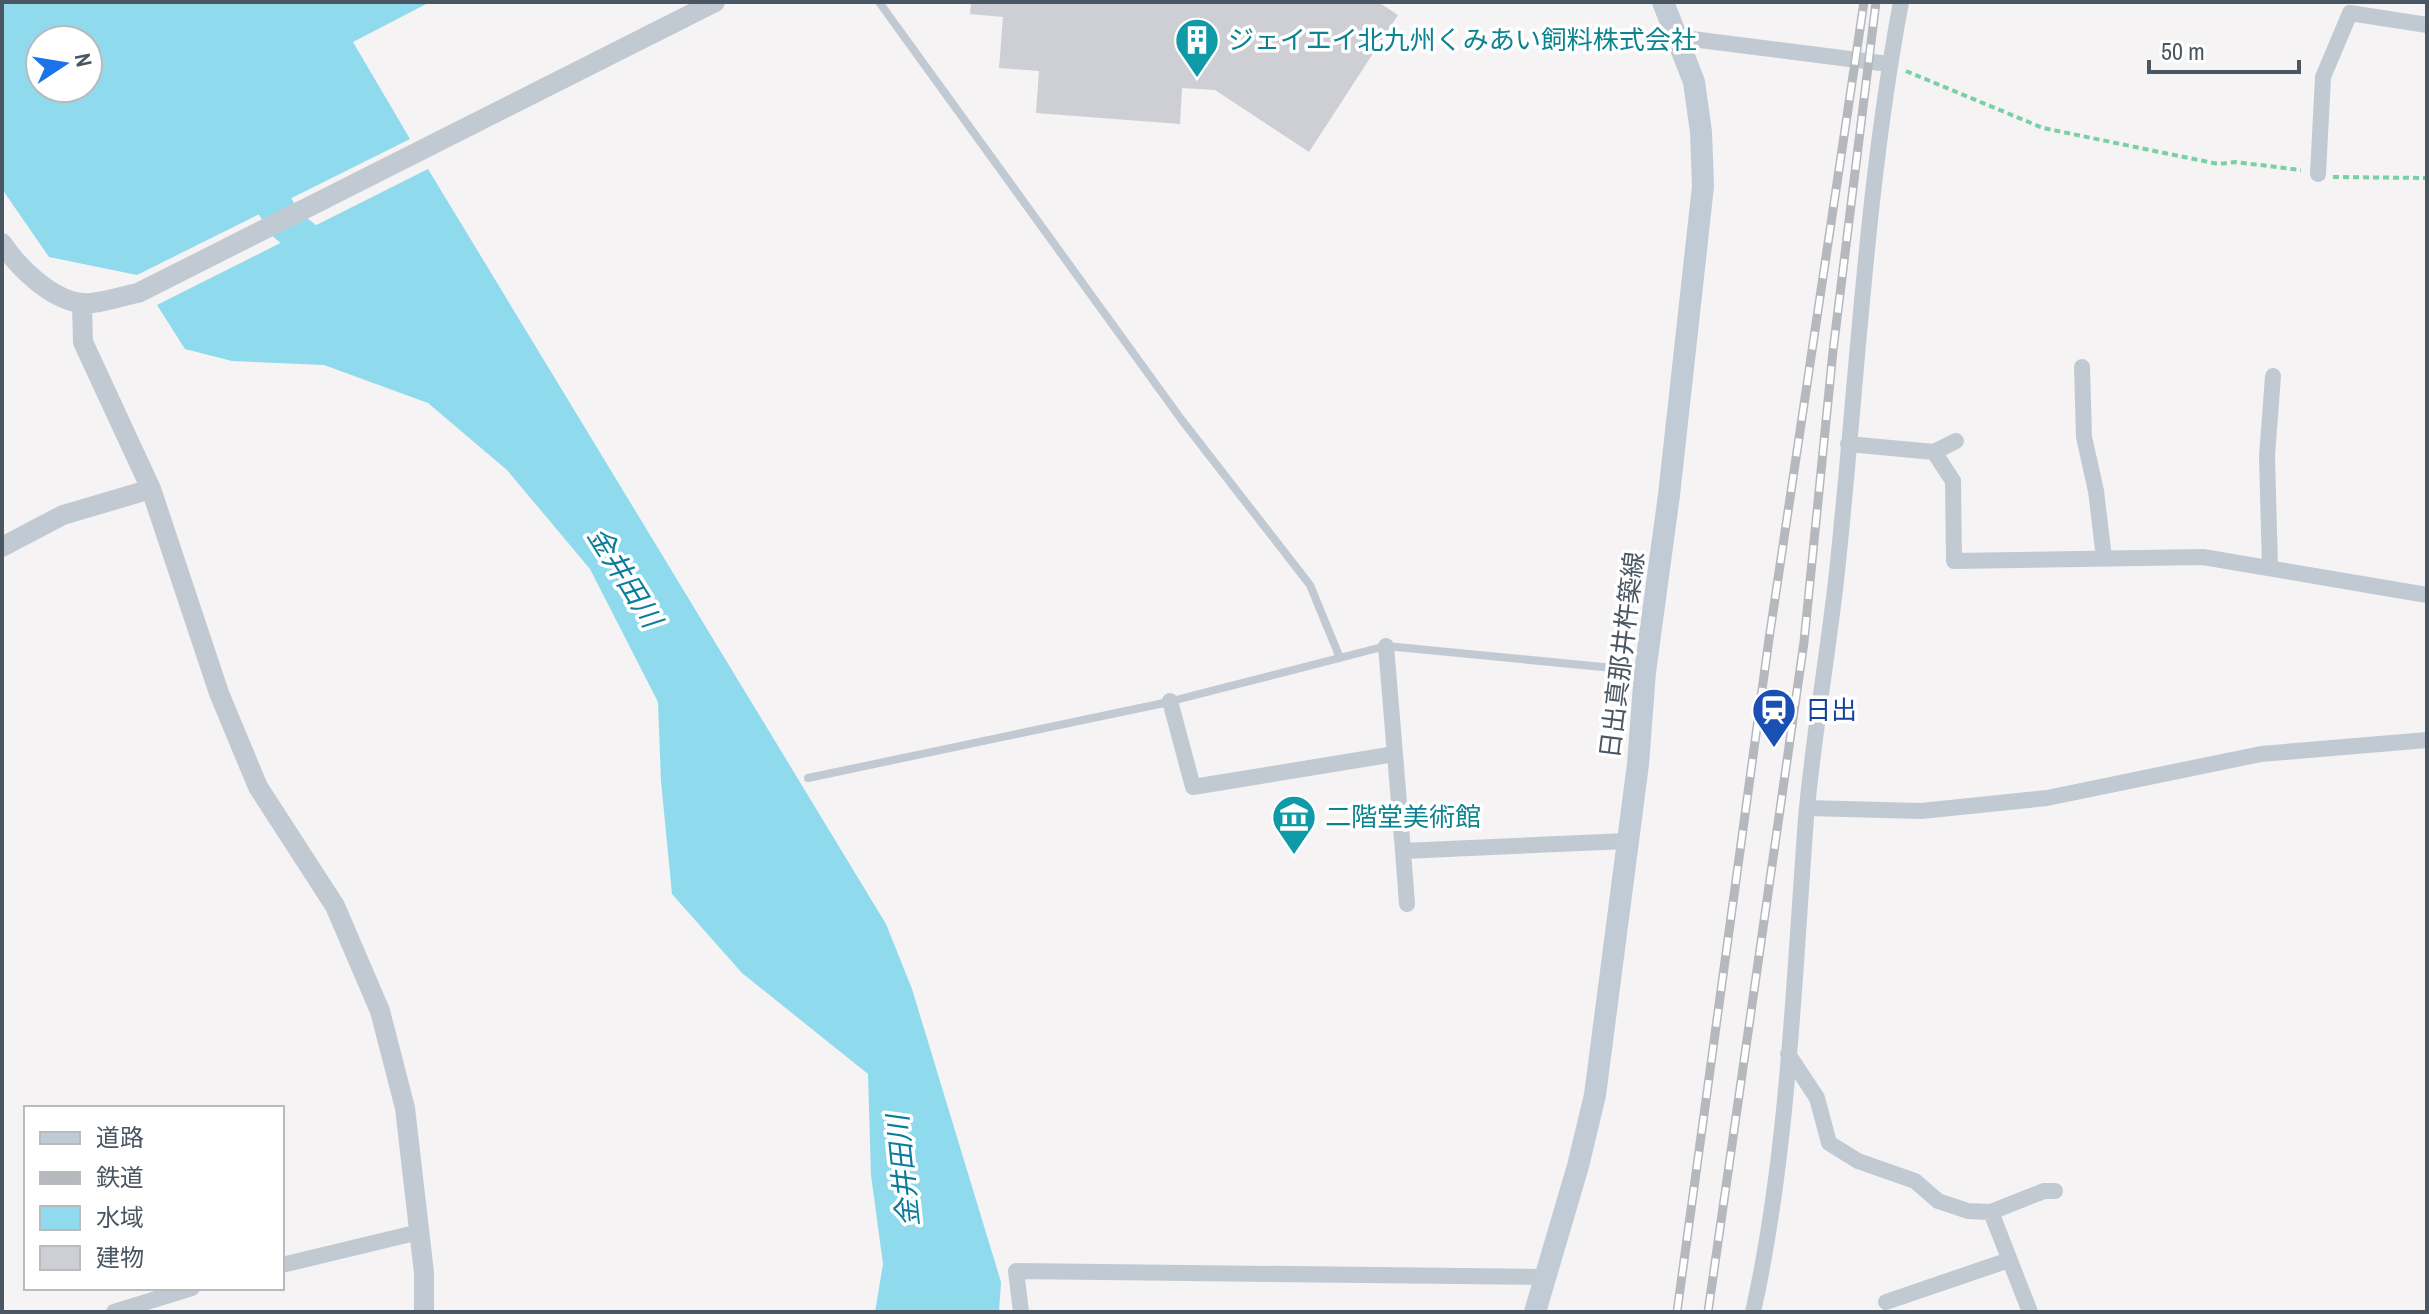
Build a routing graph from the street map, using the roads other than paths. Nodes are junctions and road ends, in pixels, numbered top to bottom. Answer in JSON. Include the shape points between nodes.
{"nodes":[{"id":1,"x":715,"y":2,"type":"edge"},
{"id":2,"x":879,"y":2,"type":"edge"},
{"id":3,"x":1663,"y":2,"type":"edge"},
{"id":4,"x":1901,"y":2,"type":"edge"},
{"id":5,"x":2427,"y":25,"type":"edge"},
{"id":6,"x":1676,"y":37,"type":"junction"},
{"id":7,"x":1889,"y":64,"type":"junction"},
{"id":8,"x":2318,"y":174,"type":"road end"},
{"id":9,"x":2,"y":243,"type":"edge"},
{"id":10,"x":82,"y":303,"type":"junction"},
{"id":11,"x":2082,"y":367,"type":"dead end"},
{"id":12,"x":2273,"y":376,"type":"dead end"},
{"id":13,"x":1956,"y":441,"type":"dead end"},
{"id":14,"x":1848,"y":444,"type":"junction"},
{"id":15,"x":1934,"y":452,"type":"junction"},
{"id":16,"x":151,"y":489,"type":"junction"},
{"id":17,"x":2,"y":547,"type":"edge"},
{"id":18,"x":2104,"y":558,"type":"junction"},
{"id":19,"x":2270,"y":568,"type":"junction"},
{"id":20,"x":2427,"y":595,"type":"edge"},
{"id":21,"x":1386,"y":646,"type":"junction"},
{"id":22,"x":1340,"y":658,"type":"junction"},
{"id":23,"x":1645,"y":672,"type":"junction"},
{"id":24,"x":1170,"y":701,"type":"junction"},
{"id":25,"x":2427,"y":740,"type":"edge"},
{"id":26,"x":1395,"y":754,"type":"junction"},
{"id":27,"x":808,"y":778,"type":"dead end"},
{"id":28,"x":1807,"y":808,"type":"junction"},
{"id":29,"x":1627,"y":841,"type":"junction"},
{"id":30,"x":1403,"y":851,"type":"junction"},
{"id":31,"x":1407,"y":904,"type":"dead end"},
{"id":32,"x":1788,"y":1054,"type":"junction"},
{"id":33,"x":2055,"y":1191,"type":"dead end"},
{"id":34,"x":1991,"y":1212,"type":"junction"},
{"id":35,"x":419,"y":1232,"type":"junction"},
{"id":36,"x":2009,"y":1260,"type":"junction"},
{"id":37,"x":284,"y":1265,"type":"edge"},
{"id":38,"x":1546,"y":1277,"type":"junction"},
{"id":39,"x":186,"y":1290,"type":"edge"},
{"id":40,"x":1886,"y":1302,"type":"dead end"},
{"id":41,"x":114,"y":1312,"type":"edge"},
{"id":42,"x":424,"y":1312,"type":"edge"},
{"id":43,"x":1021,"y":1312,"type":"edge"},
{"id":44,"x":1535,"y":1312,"type":"edge"},
{"id":45,"x":1753,"y":1312,"type":"edge"},
{"id":46,"x":2030,"y":1312,"type":"edge"}],
"edges":[{"from":1,"to":10,"type":"street","via":[[138,293]]},
{"from":2,"to":22,"type":"lane","via":[[1181,419],[1310,585]]},
{"from":3,"to":6,"type":"main road","name":"日出真那井杵築線"},
{"from":4,"to":7,"type":"street"},
{"from":5,"to":8,"type":"street","via":[[2350,13],[2323,77]]},
{"from":6,"to":7,"type":"street"},
{"from":6,"to":23,"type":"main road","name":"日出真那井杵築線","via":[[1694,82],[1703,186]]},
{"from":7,"to":14,"type":"street","via":[[1866,237]]},
{"from":9,"to":10,"type":"street","via":[[13,260],[52,292]]},
{"from":10,"to":16,"type":"street","via":[[83,342]]},
{"from":11,"to":18,"type":"street","via":[[2084,437]]},
{"from":12,"to":19,"type":"street","via":[[2267,456]]},
{"from":13,"to":15,"type":"street"},
{"from":14,"to":15,"type":"street"},
{"from":14,"to":28,"type":"street"},
{"from":15,"to":18,"type":"street","via":[[1953,481],[1954,561]]},
{"from":16,"to":17,"type":"street","via":[[63,515]]},
{"from":16,"to":35,"type":"street","via":[[219,693],[258,787],[335,906],[380,1011],[405,1108]]},
{"from":18,"to":19,"type":"street","via":[[2203,557]]},
{"from":19,"to":20,"type":"street"},
{"from":21,"to":22,"type":"lane"},
{"from":21,"to":23,"type":"lane"},
{"from":21,"to":26,"type":"street"},
{"from":22,"to":24,"type":"lane"},
{"from":23,"to":29,"type":"main road","name":"日出真那井杵築線"},
{"from":24,"to":26,"type":"street","via":[[1193,787]]},
{"from":24,"to":27,"type":"lane"},
{"from":25,"to":28,"type":"street","via":[[2261,754],[2047,798],[1921,811]]},
{"from":26,"to":30,"type":"street"},
{"from":28,"to":32,"type":"street"},
{"from":29,"to":30,"type":"street"},
{"from":29,"to":38,"type":"main road","name":"日出真那井杵築線","via":[[1595,1095]]},
{"from":30,"to":31,"type":"street"},
{"from":32,"to":34,"type":"street","via":[[1817,1098],[1829,1143],[1858,1161],[1915,1181],[1938,1201]]},
{"from":32,"to":45,"type":"street","via":[[1765,1259]]},
{"from":33,"to":34,"type":"street"},
{"from":34,"to":36,"type":"street"},
{"from":35,"to":37,"type":"street"},
{"from":35,"to":42,"type":"street"},
{"from":36,"to":40,"type":"street"},
{"from":36,"to":46,"type":"street"},
{"from":38,"to":43,"type":"street","via":[[1016,1271]]},
{"from":38,"to":44,"type":"main road","name":"日出真那井杵築線"},
{"from":39,"to":41,"type":"street"}]}
